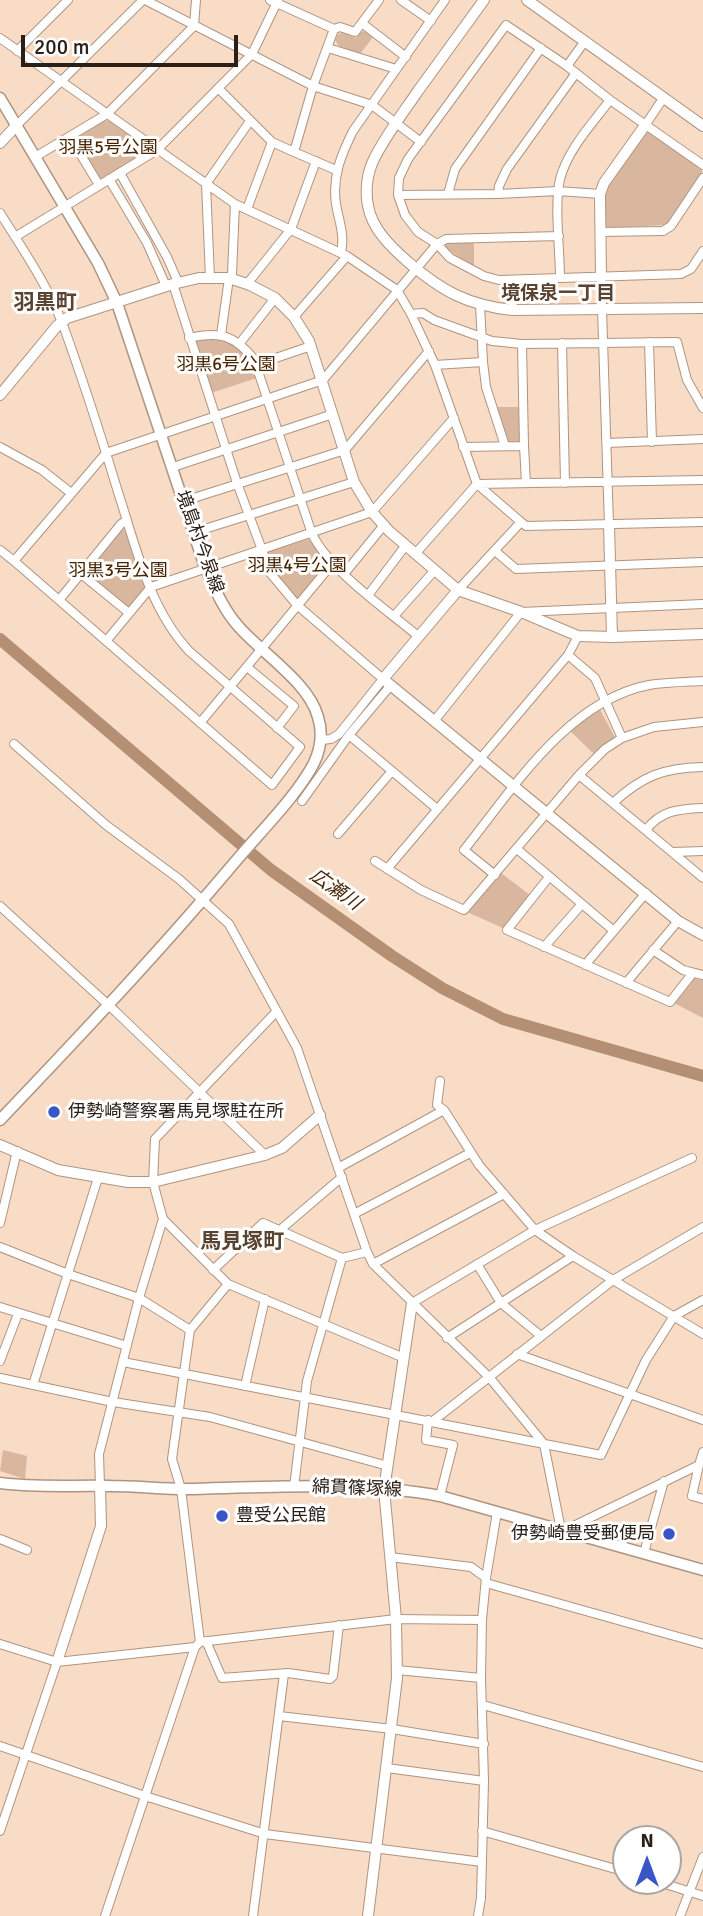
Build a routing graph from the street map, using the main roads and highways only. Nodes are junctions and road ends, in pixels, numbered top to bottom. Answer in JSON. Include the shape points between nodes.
{"nodes":[{"id":1,"x":0,"y":98,"type":"edge"},
{"id":2,"x":0,"y":1120,"type":"edge"},
{"id":3,"x":0,"y":1483,"type":"edge"},
{"id":4,"x":703,"y":1570,"type":"edge"}],
"edges":[{"from":1,"to":2,"type":"main road","name":"境島村今泉線","via":[[117,303],[205,567],[223,606],[312,699],[321,740],[312,766],[279,810],[109,1005]]},
{"from":3,"to":4,"type":"main road","name":"綿貫篠塚線","via":[[412,1491]]}]}
